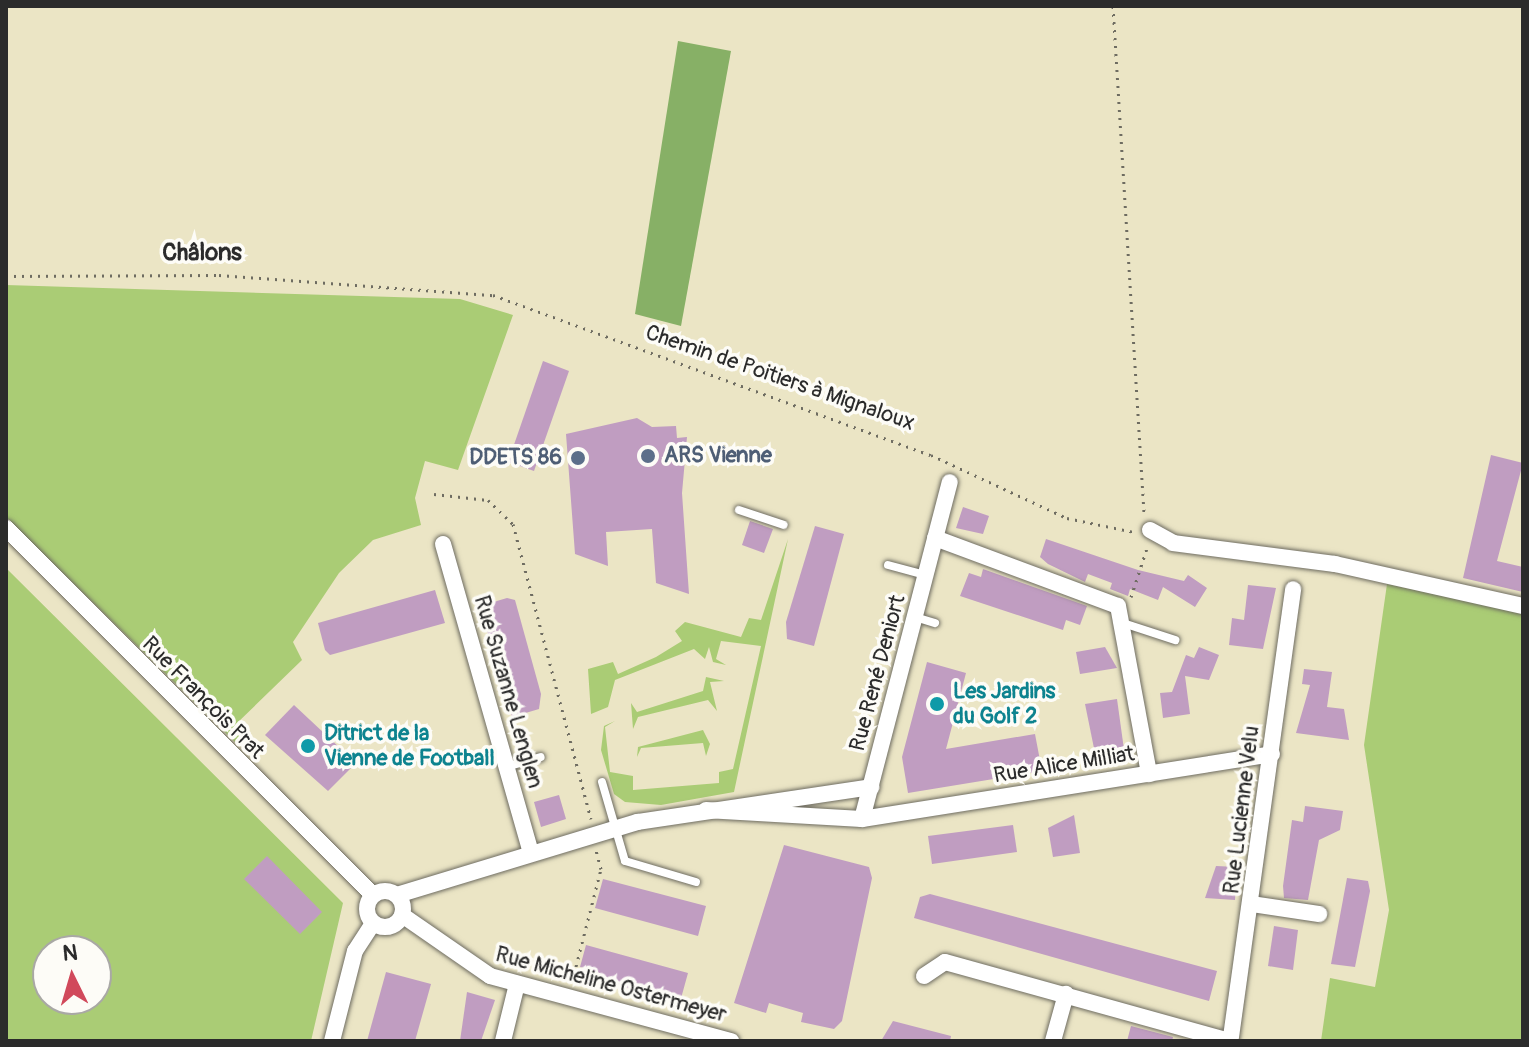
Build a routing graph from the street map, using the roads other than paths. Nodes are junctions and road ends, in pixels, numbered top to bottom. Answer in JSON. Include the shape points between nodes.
{"nodes":[{"id":1,"x":950,"y":482,"type":"dead end"},
{"id":2,"x":739,"y":510,"type":"dead end"},
{"id":3,"x":784,"y":525,"type":"dead end"},
{"id":4,"x":6,"y":528,"type":"edge"},
{"id":5,"x":1150,"y":530,"type":"road end"},
{"id":6,"x":935,"y":538,"type":"junction"},
{"id":7,"x":443,"y":544,"type":"dead end"},
{"id":8,"x":888,"y":565,"type":"dead end"},
{"id":9,"x":926,"y":575,"type":"junction"},
{"id":10,"x":1293,"y":589,"type":"dead end"},
{"id":11,"x":1523,"y":606,"type":"edge"},
{"id":12,"x":915,"y":617,"type":"junction"},
{"id":13,"x":1125,"y":620,"type":"junction"},
{"id":14,"x":935,"y":623,"type":"dead end"},
{"id":15,"x":1175,"y":640,"type":"dead end"},
{"id":16,"x":1272,"y":754,"type":"junction"},
{"id":17,"x":541,"y":757,"type":"dead end"},
{"id":18,"x":506,"y":767,"type":"junction"},
{"id":19,"x":1149,"y":774,"type":"junction"},
{"id":20,"x":602,"y":782,"type":"dead end"},
{"id":21,"x":871,"y":787,"type":"junction"},
{"id":22,"x":706,"y":810,"type":"junction"},
{"id":23,"x":862,"y":819,"type":"junction"},
{"id":24,"x":614,"y":829,"type":"junction"},
{"id":25,"x":531,"y":852,"type":"junction"},
{"id":26,"x":696,"y":882,"type":"dead end"},
{"id":27,"x":373,"y":895,"type":"junction"},
{"id":28,"x":397,"y":895,"type":"junction"},
{"id":29,"x":1252,"y":904,"type":"junction"},
{"id":30,"x":1319,"y":914,"type":"dead end"},
{"id":31,"x":402,"y":915,"type":"junction"},
{"id":32,"x":373,"y":923,"type":"junction"},
{"id":33,"x":924,"y":976,"type":"dead end"},
{"id":34,"x":517,"y":984,"type":"junction"},
{"id":35,"x":1066,"y":994,"type":"junction"},
{"id":36,"x":1230,"y":1039,"type":"edge"},
{"id":37,"x":332,"y":1041,"type":"edge"},
{"id":38,"x":503,"y":1041,"type":"edge"},
{"id":39,"x":731,"y":1041,"type":"edge"},
{"id":40,"x":1053,"y":1041,"type":"edge"}],
"edges":[{"from":1,"to":6,"type":"street","name":"Rue René Deniort"},
{"from":2,"to":3,"type":"lane"},
{"from":4,"to":27,"type":"street","name":"Rue François Prat"},
{"from":5,"to":11,"type":"street","via":[[1173,543],[1335,564]]},
{"from":6,"to":9,"type":"street","name":"Rue René Deniort"},
{"from":6,"to":13,"type":"street","via":[[1108,600]]},
{"from":7,"to":18,"type":"street","name":"Rue Suzanne Lenglen"},
{"from":8,"to":9,"type":"lane"},
{"from":9,"to":12,"type":"street","name":"Rue René Deniort"},
{"from":10,"to":16,"type":"street","name":"Rue Lucienne Velu"},
{"from":12,"to":14,"type":"lane"},
{"from":12,"to":21,"type":"street","name":"Rue René Deniort"},
{"from":13,"to":15,"type":"lane"},
{"from":13,"to":19,"type":"street"},
{"from":16,"to":19,"type":"street","name":"Rue Alice Milliat"},
{"from":16,"to":29,"type":"street","name":"Rue Lucienne Velu"},
{"from":17,"to":18,"type":"lane"},
{"from":18,"to":25,"type":"street","name":"Rue Suzanne Lenglen"},
{"from":19,"to":23,"type":"street","name":"Rue Alice Milliat"},
{"from":20,"to":24,"type":"lane"},
{"from":21,"to":22,"type":"street"},
{"from":21,"to":23,"type":"street","name":"Rue René Deniort"},
{"from":22,"to":23,"type":"street"},
{"from":22,"to":24,"type":"street"},
{"from":24,"to":25,"type":"street"},
{"from":24,"to":26,"type":"lane","via":[[630,865]]},
{"from":25,"to":28,"type":"street"},
{"from":27,"to":28,"type":"street"},
{"from":27,"to":32,"type":"street","via":[[367,912]]},
{"from":28,"to":31,"type":"street"},
{"from":29,"to":30,"type":"street"},
{"from":29,"to":36,"type":"street","name":"Rue Lucienne Velu"},
{"from":31,"to":32,"type":"street","via":[[390,926]]},
{"from":31,"to":34,"type":"street","name":"Rue Micheline Ostermeyer","via":[[471,966]]},
{"from":32,"to":37,"type":"street","via":[[355,951]]},
{"from":33,"to":35,"type":"street","via":[[945,962]]},
{"from":34,"to":38,"type":"street"},
{"from":34,"to":39,"type":"street","name":"Rue Micheline Ostermeyer"},
{"from":35,"to":36,"type":"street"},
{"from":35,"to":40,"type":"street"}]}
